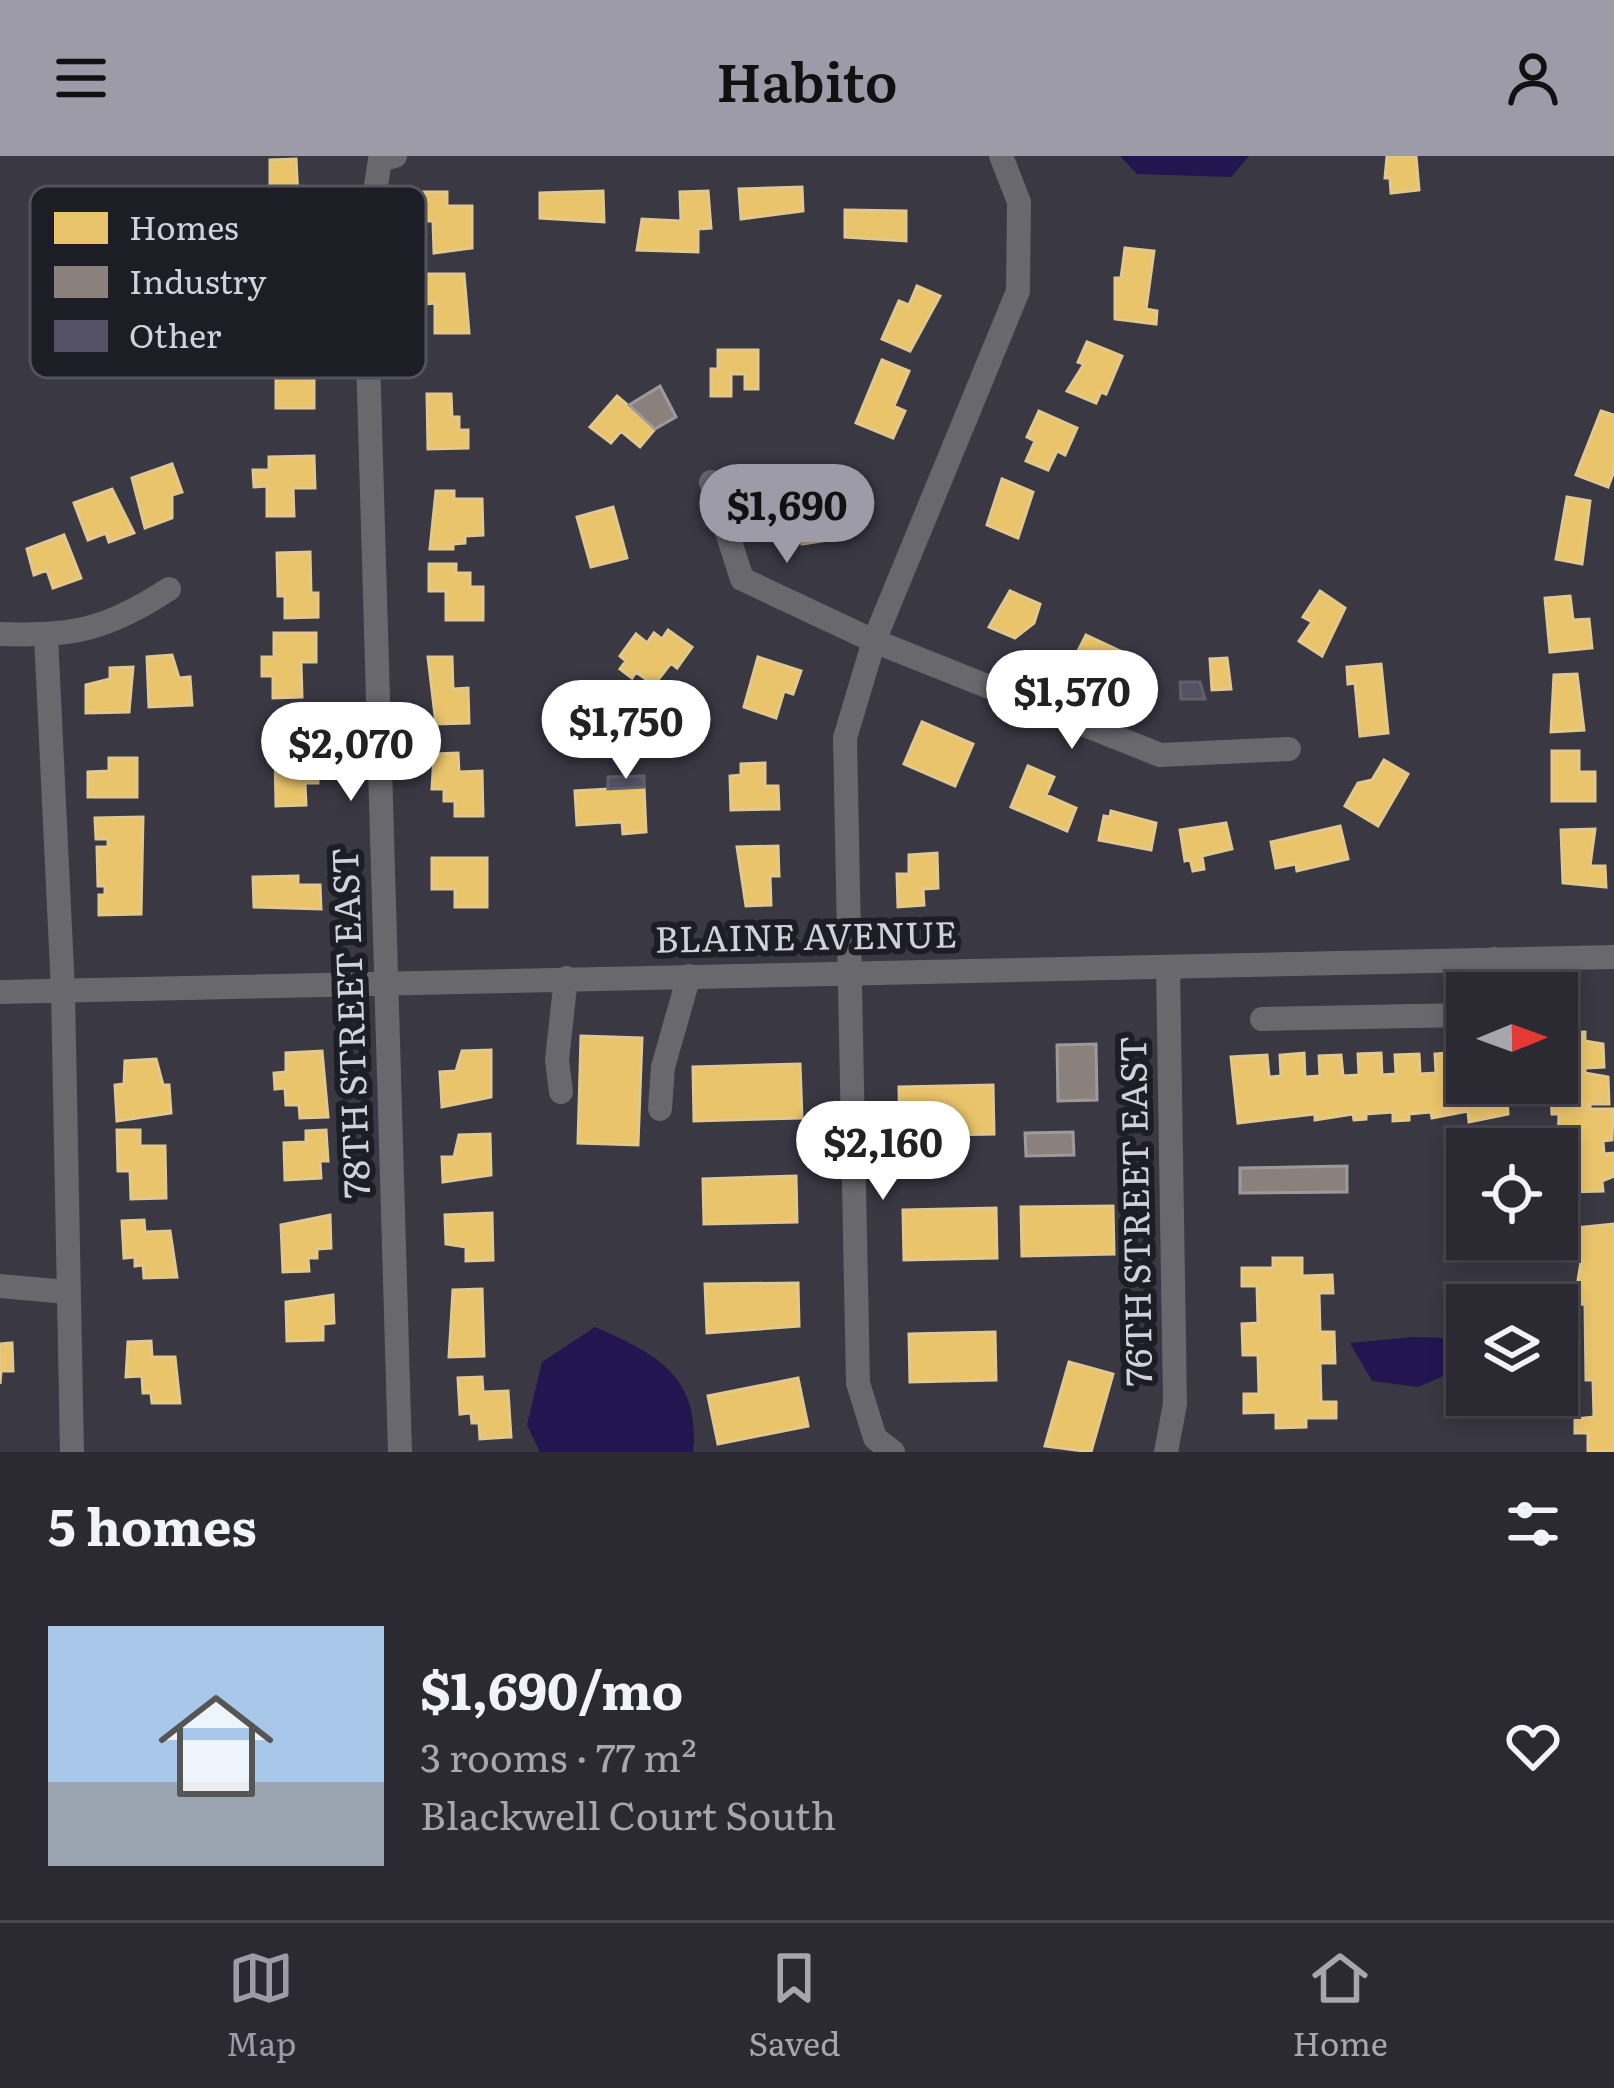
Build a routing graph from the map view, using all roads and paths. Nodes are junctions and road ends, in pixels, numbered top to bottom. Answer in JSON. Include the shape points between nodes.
{"nodes":[{"id":1,"x":1001,"y":156,"type":"edge"},
{"id":2,"x":369,"y":378,"type":"edge"},
{"id":3,"x":711,"y":482,"type":"dead end"},
{"id":4,"x":169,"y":589,"type":"dead end"},
{"id":5,"x":0,"y":634,"type":"edge"},
{"id":6,"x":46,"y":636,"type":"junction"},
{"id":7,"x":874,"y":640,"type":"junction"},
{"id":8,"x":1289,"y":749,"type":"dead end"},
{"id":9,"x":1614,"y":957,"type":"edge"},
{"id":10,"x":1493,"y":959,"type":"junction"},
{"id":11,"x":1168,"y":967,"type":"junction"},
{"id":12,"x":847,"y":972,"type":"junction"},
{"id":13,"x":1491,"y":972,"type":"edge"},
{"id":14,"x":689,"y":976,"type":"junction"},
{"id":15,"x":566,"y":978,"type":"junction"},
{"id":16,"x":386,"y":982,"type":"junction"},
{"id":17,"x":0,"y":992,"type":"edge"},
{"id":18,"x":63,"y":992,"type":"junction"},
{"id":19,"x":1446,"y":1015,"type":"edge"},
{"id":20,"x":1262,"y":1018,"type":"dead end"},
{"id":21,"x":561,"y":1091,"type":"dead end"},
{"id":22,"x":660,"y":1109,"type":"dead end"},
{"id":23,"x":0,"y":1286,"type":"edge"},
{"id":24,"x":67,"y":1292,"type":"junction"},
{"id":25,"x":72,"y":1452,"type":"edge"},
{"id":26,"x":400,"y":1452,"type":"edge"},
{"id":27,"x":893,"y":1452,"type":"edge"},
{"id":28,"x":1166,"y":1452,"type":"edge"}],
"edges":[{"from":1,"to":7,"type":"street","via":[[1019,202],[1018,291]]},
{"from":2,"to":16,"type":"street","name":"78TH STREET EAST"},
{"from":3,"to":7,"type":"street","via":[[742,579]]},
{"from":4,"to":6,"type":"street","via":[[112,624]]},
{"from":5,"to":6,"type":"street"},
{"from":6,"to":18,"type":"street"},
{"from":7,"to":8,"type":"street","via":[[1160,755]]},
{"from":7,"to":12,"type":"street","via":[[844,739]]},
{"from":9,"to":10,"type":"street","name":"BLAINE AVENUE"},
{"from":10,"to":11,"type":"street","name":"BLAINE AVENUE"},
{"from":10,"to":13,"type":"street"},
{"from":11,"to":12,"type":"street","name":"BLAINE AVENUE"},
{"from":11,"to":28,"type":"street","name":"76TH STREET EAST","via":[[1175,1404]]},
{"from":12,"to":14,"type":"street","name":"BLAINE AVENUE"},
{"from":12,"to":27,"type":"street","via":[[858,1383],[875,1438]]},
{"from":14,"to":15,"type":"street","name":"BLAINE AVENUE"},
{"from":14,"to":22,"type":"street"},
{"from":15,"to":16,"type":"street","name":"BLAINE AVENUE"},
{"from":15,"to":21,"type":"street"},
{"from":16,"to":18,"type":"street","name":"BLAINE AVENUE"},
{"from":16,"to":26,"type":"street","name":"78TH STREET EAST"},
{"from":17,"to":18,"type":"street","name":"BLAINE AVENUE"},
{"from":18,"to":24,"type":"street"},
{"from":19,"to":20,"type":"street"},
{"from":23,"to":24,"type":"street"},
{"from":24,"to":25,"type":"street"}]}
